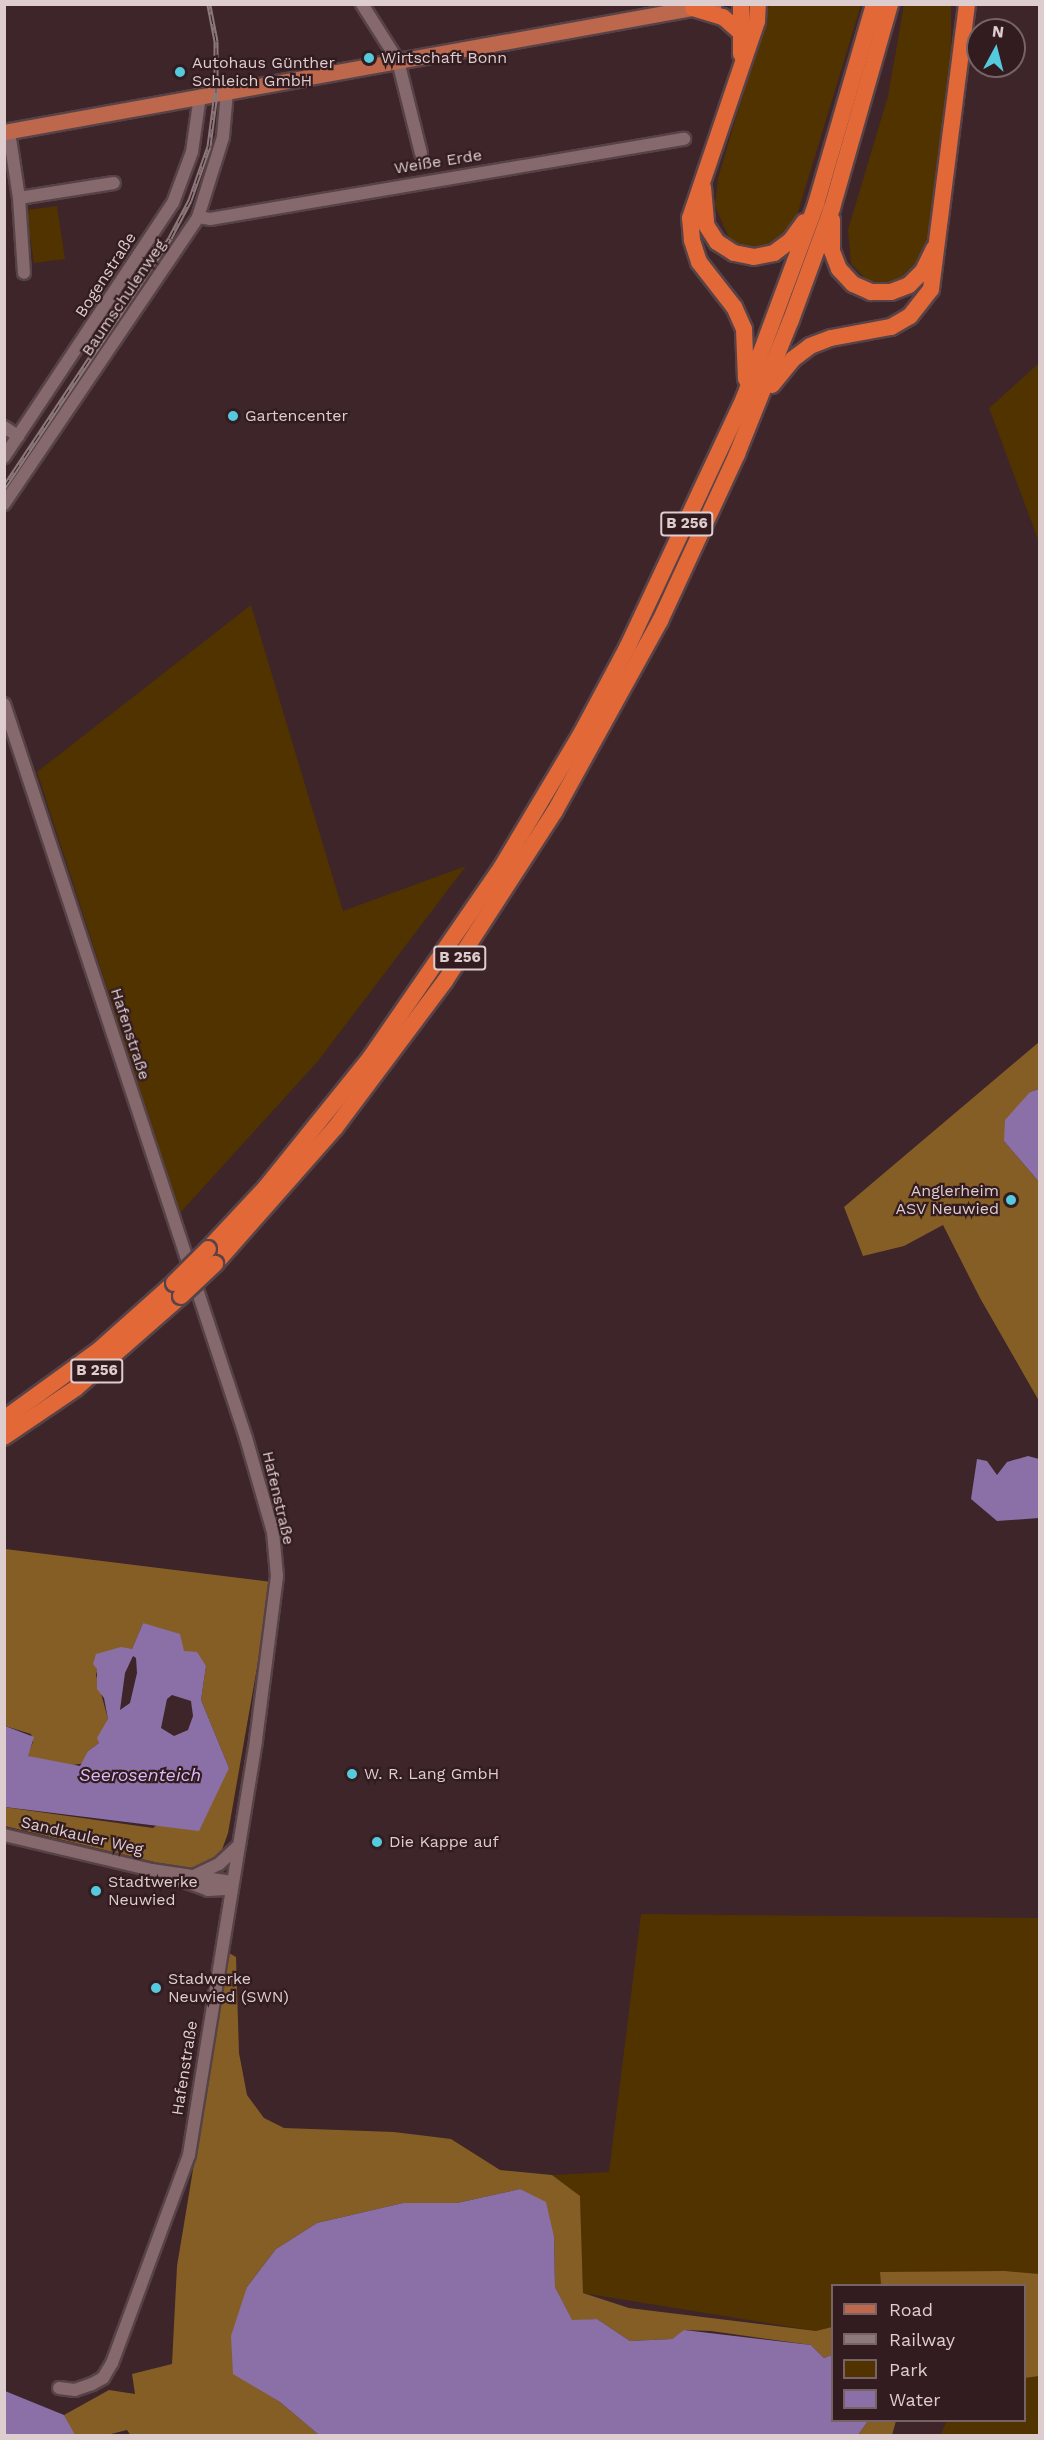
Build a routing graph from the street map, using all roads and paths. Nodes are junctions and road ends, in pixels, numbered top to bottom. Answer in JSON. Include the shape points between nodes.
{"nodes":[{"id":1,"x":362,"y":4,"type":"edge"},
{"id":2,"x":714,"y":4,"type":"edge"},
{"id":3,"x":741,"y":4,"type":"edge"},
{"id":4,"x":758,"y":4,"type":"edge"},
{"id":5,"x":874,"y":4,"type":"edge"},
{"id":6,"x":890,"y":4,"type":"edge"},
{"id":7,"x":957,"y":4,"type":"edge"},
{"id":8,"x":967,"y":4,"type":"edge"},
{"id":9,"x":693,"y":8,"type":"junction"},
{"id":10,"x":961,"y":30,"type":"junction"},
{"id":11,"x":740,"y":32,"type":"junction"},
{"id":12,"x":398,"y":61,"type":"junction"},
{"id":13,"x":741,"y":61,"type":"junction"},
{"id":14,"x":227,"y":91,"type":"junction"},
{"id":15,"x":200,"y":96,"type":"junction"},
{"id":16,"x":7,"y":132,"type":"edge"},
{"id":17,"x":684,"y":140,"type":"dead end"},
{"id":18,"x":421,"y":153,"type":"dead end"},
{"id":19,"x":704,"y":174,"type":"junction"},
{"id":20,"x":114,"y":183,"type":"dead end"},
{"id":21,"x":19,"y":198,"type":"junction"},
{"id":22,"x":824,"y":206,"type":"junction"},
{"id":23,"x":942,"y":215,"type":"junction"},
{"id":24,"x":198,"y":217,"type":"junction"},
{"id":25,"x":24,"y":273,"type":"dead end"},
{"id":26,"x":751,"y":400,"type":"junction"},
{"id":27,"x":4,"y":427,"type":"edge"},
{"id":28,"x":18,"y":436,"type":"junction"},
{"id":29,"x":4,"y":457,"type":"edge"},
{"id":30,"x":4,"y":504,"type":"edge"},
{"id":31,"x":4,"y":704,"type":"edge"},
{"id":32,"x":178,"y":1290,"type":"junction"},
{"id":33,"x":4,"y":1419,"type":"edge"},
{"id":34,"x":4,"y":1437,"type":"edge"},
{"id":35,"x":4,"y":1835,"type":"edge"},
{"id":36,"x":237,"y":1847,"type":"junction"},
{"id":37,"x":152,"y":1870,"type":"junction"},
{"id":38,"x":196,"y":1875,"type":"junction"},
{"id":39,"x":231,"y":1886,"type":"junction"},
{"id":40,"x":59,"y":2388,"type":"dead end"}],
"edges":[{"from":1,"to":12,"type":"street"},
{"from":2,"to":9,"type":"main road"},
{"from":3,"to":11,"type":"highway"},
{"from":4,"to":13,"type":"highway","via":[[757,21]]},
{"from":5,"to":22,"type":"highway","number":"B 256"},
{"from":6,"to":22,"type":"highway","number":"B 256"},
{"from":7,"to":10,"type":"highway"},
{"from":8,"to":10,"type":"highway"},
{"from":9,"to":11,"type":"highway","via":[[723,17]]},
{"from":9,"to":12,"type":"main road"},
{"from":10,"to":23,"type":"highway"},
{"from":11,"to":13,"type":"highway"},
{"from":12,"to":14,"type":"main road"},
{"from":12,"to":18,"type":"street"},
{"from":13,"to":19,"type":"highway"},
{"from":14,"to":15,"type":"main road"},
{"from":14,"to":24,"type":"street","name":"Baumschulenweg","via":[[223,137]]},
{"from":15,"to":16,"type":"main road"},
{"from":15,"to":28,"type":"street","name":"Bogenstraße","via":[[192,152],[173,203]]},
{"from":16,"to":21,"type":"street"},
{"from":17,"to":24,"type":"street","name":"Weiße Erde","via":[[210,219]]},
{"from":19,"to":22,"type":"highway","via":[[706,225],[725,249],[744,256],[764,256],[783,247]]},
{"from":19,"to":26,"type":"highway","via":[[692,206],[692,240],[699,262],[734,307],[744,329]]},
{"from":20,"to":21,"type":"street"},
{"from":21,"to":25,"type":"street"},
{"from":22,"to":23,"type":"highway","via":[[839,269],[853,284],[881,293],[900,289],[923,271]]},
{"from":22,"to":26,"type":"highway","number":"B 256"},
{"from":23,"to":26,"type":"highway","via":[[935,279],[919,308],[891,327],[810,346]]},
{"from":24,"to":30,"type":"street","name":"Baumschulenweg"},
{"from":26,"to":32,"type":"highway","number":"B 256","bridge":true,"via":[[576,744],[501,868],[370,1058],[212,1256]]},
{"from":27,"to":28,"type":"street"},
{"from":28,"to":29,"type":"street","name":"Bogenstraße"},
{"from":31,"to":36,"type":"street","name":"Hafenstraße","via":[[243,1426],[273,1532],[277,1576]]},
{"from":32,"to":33,"type":"highway","number":"B 256"},
{"from":32,"to":34,"type":"highway","number":"B 256","via":[[84,1382]]},
{"from":35,"to":37,"type":"street","name":"Sandkauler Weg"},
{"from":36,"to":38,"type":"street","via":[[219,1864]]},
{"from":36,"to":39,"type":"street","name":"Hafenstraße"},
{"from":37,"to":38,"type":"street","name":"Sandkauler Weg"},
{"from":37,"to":39,"type":"street","name":"Sandkauler Weg","via":[[208,1890]]},
{"from":38,"to":39,"type":"street","name":"Sandkauler Weg"},
{"from":39,"to":40,"type":"street","name":"Hafenstraße","via":[[189,2155],[112,2363],[103,2378],[92,2384],[75,2390]]}]}
